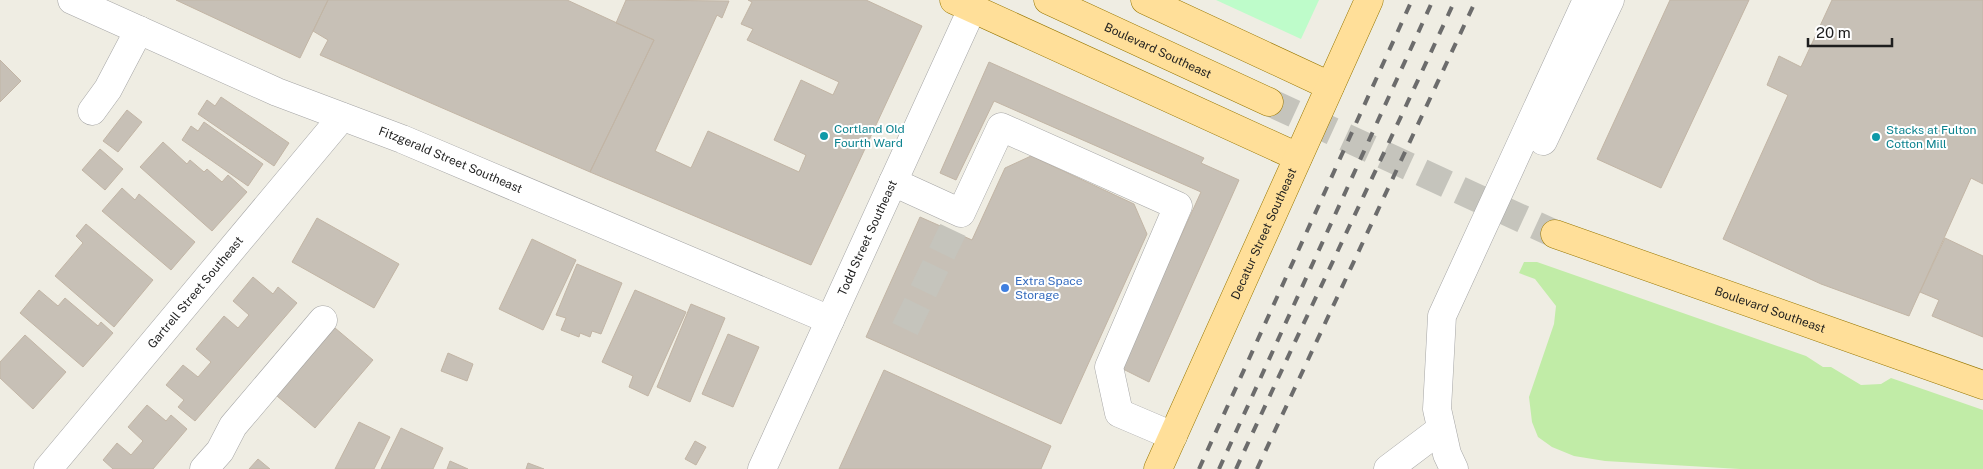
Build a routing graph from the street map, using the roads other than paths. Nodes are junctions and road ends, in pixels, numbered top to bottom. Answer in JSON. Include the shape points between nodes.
{"nodes":[{"id":1,"x":72,"y":0,"type":"edge"},
{"id":2,"x":1048,"y":0,"type":"edge"},
{"id":3,"x":1144,"y":0,"type":"edge"},
{"id":4,"x":1369,"y":0,"type":"edge"},
{"id":5,"x":1587,"y":0,"type":"edge"},
{"id":6,"x":1610,"y":0,"type":"edge"},
{"id":7,"x":963,"y":4,"type":"edge"},
{"id":8,"x":139,"y":30,"type":"junction"},
{"id":9,"x":1330,"y":86,"type":"junction"},
{"id":10,"x":1269,"y":102,"type":"tunnel mouth"},
{"id":11,"x":92,"y":111,"type":"dead end"},
{"id":12,"x":342,"y":117,"type":"junction"},
{"id":13,"x":1298,"y":157,"type":"junction"},
{"id":14,"x":893,"y":182,"type":"junction"},
{"id":15,"x":1555,"y":234,"type":"tunnel mouth"},
{"id":16,"x":323,"y":320,"type":"dead end"},
{"id":17,"x":830,"y":320,"type":"junction"},
{"id":18,"x":1983,"y":385,"type":"edge"},
{"id":19,"x":1439,"y":419,"type":"junction"},
{"id":20,"x":1173,"y":436,"type":"junction"},
{"id":21,"x":48,"y":469,"type":"edge"},
{"id":22,"x":204,"y":469,"type":"edge"},
{"id":23,"x":762,"y":469,"type":"edge"},
{"id":24,"x":1158,"y":469,"type":"edge"},
{"id":25,"x":1388,"y":469,"type":"edge"},
{"id":26,"x":1454,"y":469,"type":"edge"}],
"edges":[{"from":1,"to":8,"type":"street","name":"Fitzgerald Street Southeast"},
{"from":2,"to":10,"type":"main road","name":"Boulevard Southeast"},
{"from":3,"to":9,"type":"main road"},
{"from":4,"to":9,"type":"main road","name":"Decatur Street Southeast"},
{"from":5,"to":19,"type":"street","via":[[1442,316]]},
{"from":6,"to":19,"type":"street","via":[[1456,326]]},
{"from":7,"to":13,"type":"main road"},
{"from":7,"to":14,"type":"street","name":"Todd Street Southeast"},
{"from":8,"to":11,"type":"street","via":[[108,90]]},
{"from":8,"to":12,"type":"street","name":"Fitzgerald Street Southeast","via":[[277,92]]},
{"from":9,"to":13,"type":"main road","name":"Decatur Street Southeast"},
{"from":12,"to":17,"type":"street","name":"Fitzgerald Street Southeast"},
{"from":12,"to":21,"type":"street","name":"Gartrell Street Southeast"},
{"from":13,"to":20,"type":"main road","name":"Decatur Street Southeast"},
{"from":14,"to":17,"type":"street","name":"Todd Street Southeast"},
{"from":14,"to":20,"type":"street","via":[[957,221],[1002,127],[1178,206],[1109,367],[1119,413]]},
{"from":15,"to":18,"type":"main road","name":"Boulevard Southeast"},
{"from":16,"to":22,"type":"street","via":[[233,426],[220,451]]},
{"from":17,"to":23,"type":"street","name":"Todd Street Southeast"},
{"from":19,"to":25,"type":"street"},
{"from":19,"to":26,"type":"street"},
{"from":20,"to":24,"type":"main road","name":"Decatur Street Southeast"}]}
